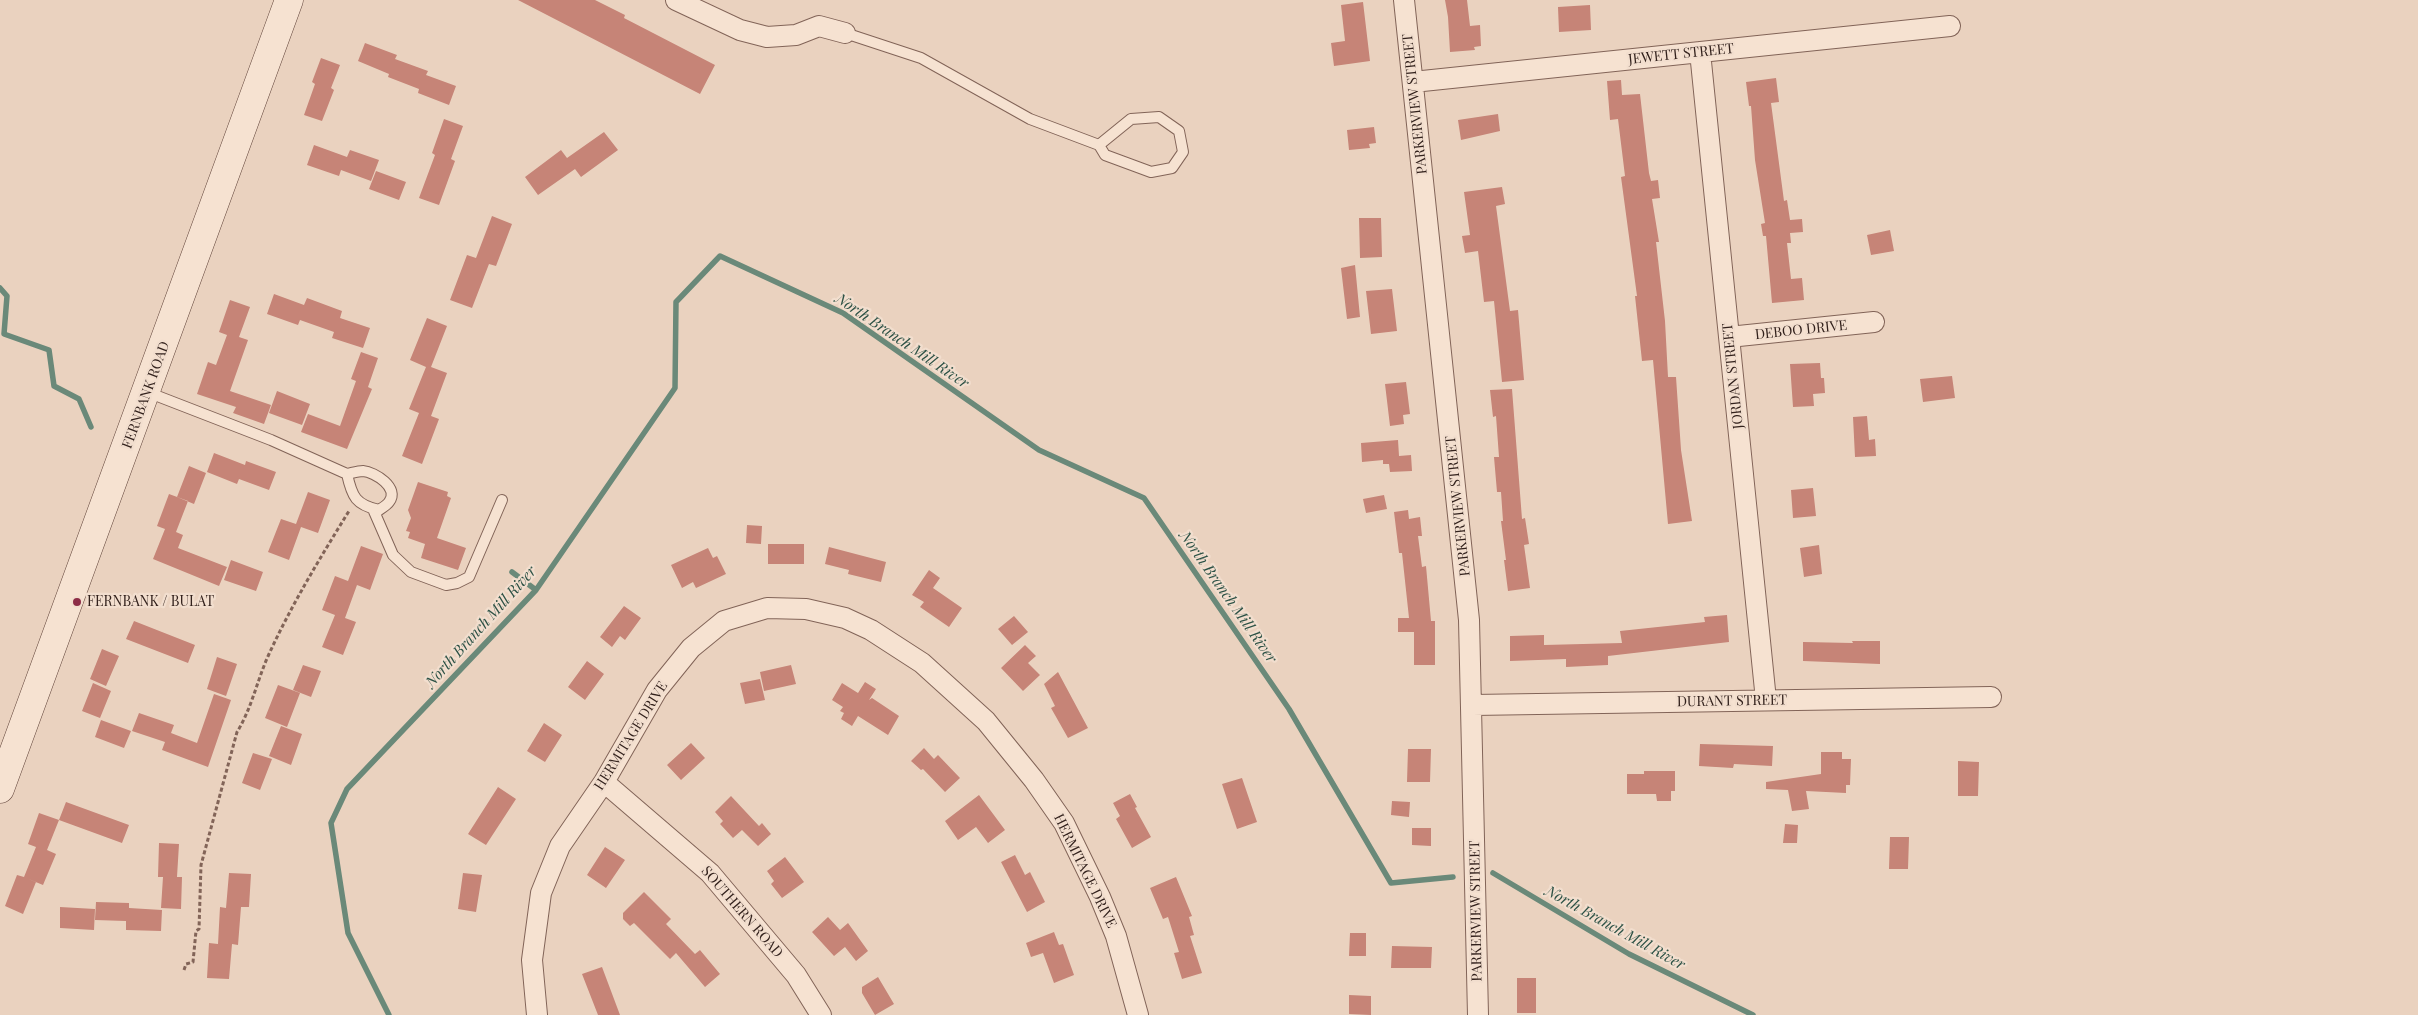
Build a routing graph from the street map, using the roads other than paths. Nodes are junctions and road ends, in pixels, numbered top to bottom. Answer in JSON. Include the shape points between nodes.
{"nodes":[{"id":1,"x":289,"y":0,"type":"edge"},
{"id":2,"x":676,"y":0,"type":"edge"},
{"id":3,"x":1404,"y":0,"type":"edge"},
{"id":4,"x":1950,"y":26,"type":"dead end"},
{"id":5,"x":845,"y":33,"type":"joint"},
{"id":6,"x":1700,"y":52,"type":"junction"},
{"id":7,"x":1413,"y":82,"type":"junction"},
{"id":8,"x":1099,"y":145,"type":"junction"},
{"id":9,"x":1874,"y":322,"type":"dead end"},
{"id":10,"x":1729,"y":337,"type":"junction"},
{"id":11,"x":147,"y":392,"type":"junction"},
{"id":12,"x":347,"y":474,"type":"junction"},
{"id":13,"x":502,"y":500,"type":"dead end"},
{"id":14,"x":373,"y":509,"type":"junction"},
{"id":15,"x":1991,"y":697,"type":"dead end"},
{"id":16,"x":1766,"y":700,"type":"junction"},
{"id":17,"x":1473,"y":705,"type":"junction"},
{"id":18,"x":604,"y":782,"type":"junction"},
{"id":19,"x":0,"y":789,"type":"edge"},
{"id":20,"x":537,"y":1015,"type":"edge"},
{"id":21,"x":821,"y":1015,"type":"edge"},
{"id":22,"x":1138,"y":1015,"type":"edge"},
{"id":23,"x":1478,"y":1015,"type":"edge"}],
"edges":[{"from":1,"to":11,"type":"main road","name":"FERNBANK ROAD"},
{"from":2,"to":5,"type":"street","via":[[740,30],[767,36],[796,35],[819,26]]},
{"from":3,"to":7,"type":"street","name":"PARKERVIEW STREET"},
{"from":4,"to":6,"type":"street","name":"JEWETT STREET"},
{"from":5,"to":8,"type":"lane","via":[[922,58],[1030,119]]},
{"from":6,"to":7,"type":"street","name":"JEWETT STREET"},
{"from":6,"to":10,"type":"street","name":"JORDAN STREET"},
{"from":7,"to":17,"type":"street","name":"PARKERVIEW STREET","via":[[1466,572]]},
{"from":8,"to":8,"type":"lane","via":[[1131,119],[1159,117],[1179,131],[1182,152],[1172,168],[1151,172],[1105,155]]},
{"from":9,"to":10,"type":"street","name":"DEBOO DRIVE"},
{"from":10,"to":16,"type":"street","name":"JORDAN STREET"},
{"from":11,"to":12,"type":"lane","via":[[271,440]]},
{"from":11,"to":19,"type":"main road","name":"FERNBANK ROAD"},
{"from":12,"to":14,"type":"lane","via":[[356,500],[365,508]]},
{"from":12,"to":14,"type":"lane","via":[[362,471],[378,475],[388,486],[390,502],[379,510]]},
{"from":13,"to":14,"type":"lane","via":[[474,568],[468,576],[446,585],[411,572],[393,555]]},
{"from":15,"to":16,"type":"street","name":"DURANT STREET"},
{"from":16,"to":17,"type":"street","name":"DURANT STREET"},
{"from":17,"to":23,"type":"street","name":"PARKERVIEW STREET"},
{"from":18,"to":20,"type":"street","name":"HERMITAGE DRIVE","via":[[560,846],[541,892],[532,960]]},
{"from":18,"to":21,"type":"street","name":"SOUTHERN ROAD","via":[[710,873],[796,975]]},
{"from":18,"to":22,"type":"street","name":"HERMITAGE DRIVE","via":[[657,690],[691,648],[724,621],[766,608],[806,609],[845,618],[871,630],[922,663],[986,721],[1034,780],[1064,823],[1100,897],[1116,936]]}]}
